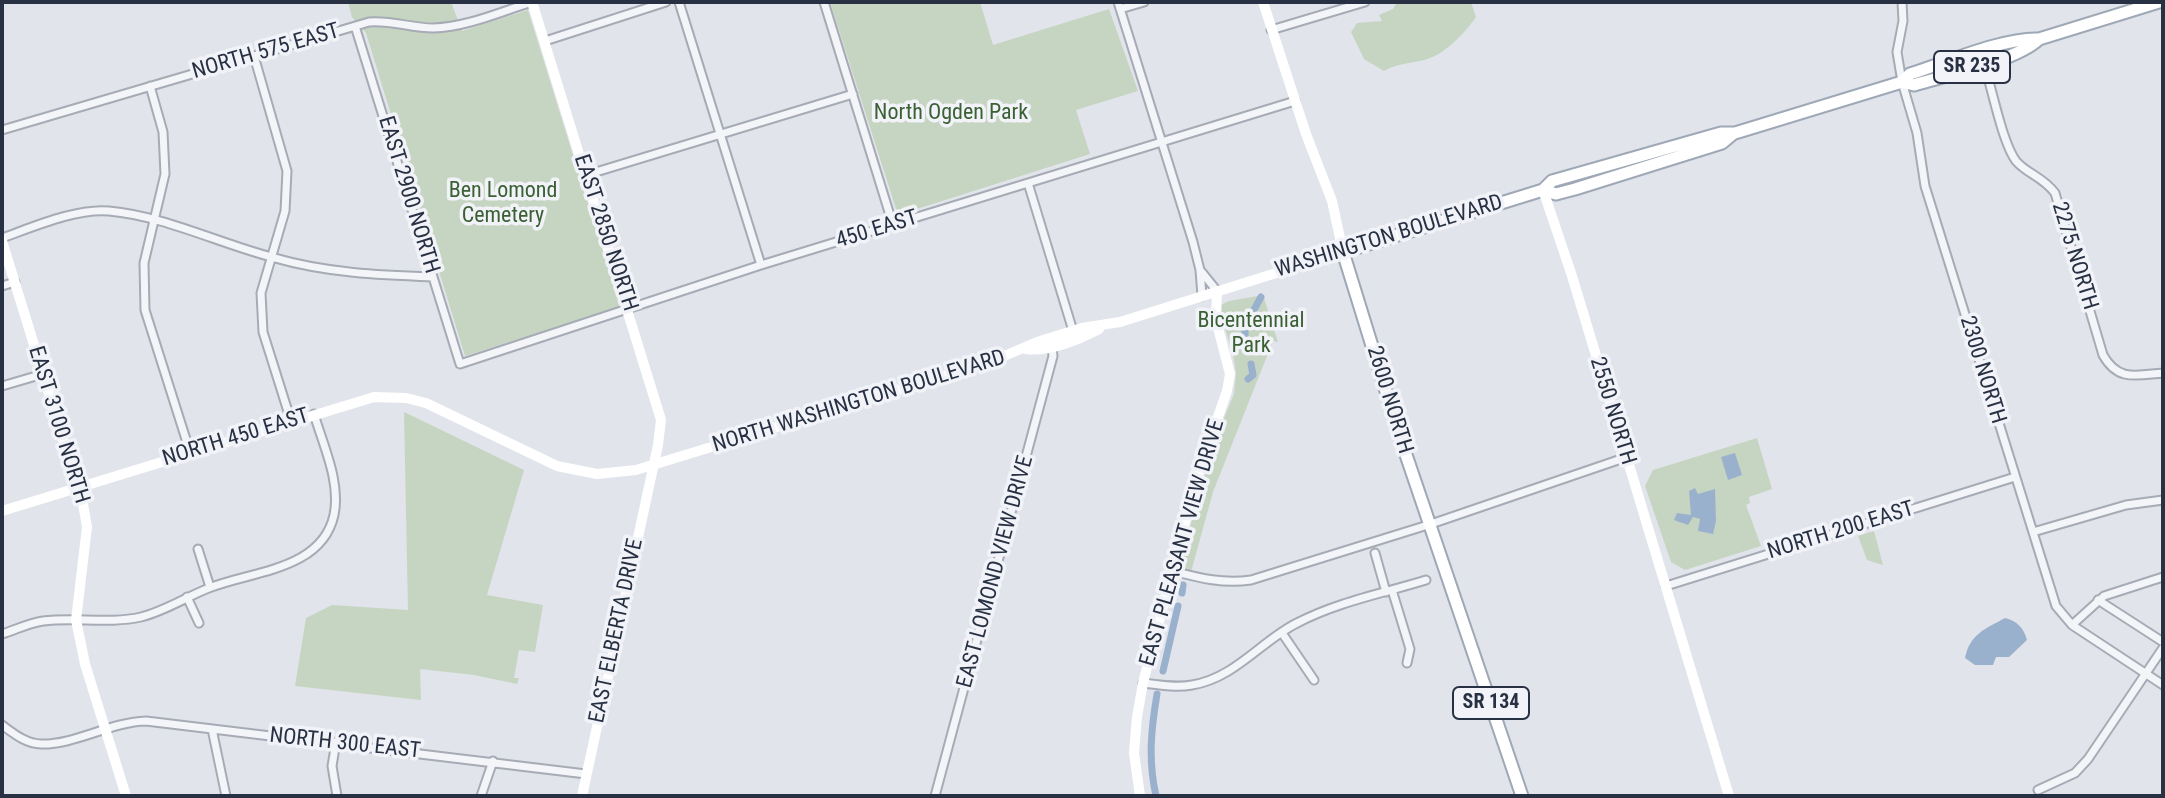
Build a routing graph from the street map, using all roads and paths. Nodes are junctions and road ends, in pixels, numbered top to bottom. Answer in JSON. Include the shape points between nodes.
{"nodes":[{"id":1,"x":532,"y":2,"type":"edge"},
{"id":2,"x":666,"y":2,"type":"edge"},
{"id":3,"x":679,"y":2,"type":"edge"},
{"id":4,"x":824,"y":2,"type":"edge"},
{"id":5,"x":1144,"y":2,"type":"edge"},
{"id":6,"x":1263,"y":2,"type":"edge"},
{"id":7,"x":1365,"y":2,"type":"edge"},
{"id":8,"x":1902,"y":2,"type":"edge"},
{"id":9,"x":2159,"y":2,"type":"edge"},
{"id":10,"x":1119,"y":6,"type":"edge"},
{"id":11,"x":355,"y":26,"type":"junction"},
{"id":12,"x":1271,"y":30,"type":"junction"},
{"id":13,"x":2039,"y":39,"type":"junction"},
{"id":14,"x":545,"y":41,"type":"junction"},
{"id":15,"x":254,"y":56,"type":"junction"},
{"id":16,"x":1984,"y":64,"type":"junction"},
{"id":17,"x":1902,"y":82,"type":"junction"},
{"id":18,"x":150,"y":86,"type":"junction"},
{"id":19,"x":853,"y":94,"type":"junction"},
{"id":20,"x":1295,"y":101,"type":"junction"},
{"id":21,"x":2,"y":130,"type":"edge"},
{"id":22,"x":1735,"y":133,"type":"junction"},
{"id":23,"x":720,"y":134,"type":"junction"},
{"id":24,"x":1162,"y":142,"type":"junction"},
{"id":25,"x":586,"y":175,"type":"junction"},
{"id":26,"x":1028,"y":183,"type":"junction"},
{"id":27,"x":1543,"y":190,"type":"junction"},
{"id":28,"x":155,"y":221,"type":"junction"},
{"id":29,"x":893,"y":225,"type":"junction"},
{"id":30,"x":2,"y":240,"type":"edge"},
{"id":31,"x":1343,"y":252,"type":"junction"},
{"id":32,"x":272,"y":258,"type":"junction"},
{"id":33,"x":761,"y":265,"type":"junction"},
{"id":34,"x":1200,"y":270,"type":"junction"},
{"id":35,"x":433,"y":277,"type":"junction"},
{"id":36,"x":15,"y":282,"type":"junction"},
{"id":37,"x":2,"y":286,"type":"edge"},
{"id":38,"x":1217,"y":291,"type":"junction"},
{"id":39,"x":1202,"y":296,"type":"junction"},
{"id":40,"x":629,"y":309,"type":"junction"},
{"id":41,"x":1155,"y":311,"type":"joint"},
{"id":42,"x":1216,"y":320,"type":"junction"},
{"id":43,"x":1106,"y":325,"type":"junction"},
{"id":44,"x":1073,"y":331,"type":"junction"},
{"id":45,"x":1052,"y":347,"type":"junction"},
{"id":46,"x":1025,"y":349,"type":"junction"},
{"id":47,"x":460,"y":364,"type":"joint"},
{"id":48,"x":2163,"y":373,"type":"edge"},
{"id":49,"x":43,"y":374,"type":"junction"},
{"id":50,"x":2,"y":386,"type":"edge"},
{"id":51,"x":314,"y":414,"type":"junction"},
{"id":52,"x":291,"y":421,"type":"junction"},
{"id":53,"x":190,"y":452,"type":"junction"},
{"id":54,"x":1627,"y":457,"type":"junction"},
{"id":55,"x":653,"y":466,"type":"junction"},
{"id":56,"x":2015,"y":477,"type":"junction"},
{"id":57,"x":78,"y":487,"type":"junction"},
{"id":58,"x":2163,"y":500,"type":"edge"},
{"id":59,"x":2,"y":511,"type":"edge"},
{"id":60,"x":1431,"y":524,"type":"junction"},
{"id":61,"x":2033,"y":532,"type":"junction"},
{"id":62,"x":198,"y":549,"type":"dead end"},
{"id":63,"x":1375,"y":553,"type":"dead end"},
{"id":64,"x":1173,"y":571,"type":"junction"},
{"id":65,"x":2163,"y":577,"type":"edge"},
{"id":66,"x":1426,"y":580,"type":"dead end"},
{"id":67,"x":1666,"y":586,"type":"junction"},
{"id":68,"x":210,"y":587,"type":"junction"},
{"id":69,"x":1389,"y":591,"type":"junction"},
{"id":70,"x":187,"y":597,"type":"junction"},
{"id":71,"x":2098,"y":600,"type":"junction"},
{"id":72,"x":76,"y":620,"type":"junction"},
{"id":73,"x":199,"y":623,"type":"dead end"},
{"id":74,"x":2072,"y":625,"type":"junction"},
{"id":75,"x":1282,"y":633,"type":"junction"},
{"id":76,"x":2,"y":634,"type":"edge"},
{"id":77,"x":2163,"y":642,"type":"edge"},
{"id":78,"x":2163,"y":648,"type":"edge"},
{"id":79,"x":1407,"y":663,"type":"dead end"},
{"id":80,"x":2146,"y":672,"type":"junction"},
{"id":81,"x":1314,"y":680,"type":"dead end"},
{"id":82,"x":1143,"y":683,"type":"junction"},
{"id":83,"x":2163,"y":685,"type":"edge"},
{"id":84,"x":2,"y":725,"type":"edge"},
{"id":85,"x":105,"y":728,"type":"junction"},
{"id":86,"x":212,"y":729,"type":"junction"},
{"id":87,"x":336,"y":742,"type":"junction"},
{"id":88,"x":493,"y":761,"type":"junction"},
{"id":89,"x":586,"y":774,"type":"junction"},
{"id":90,"x":2038,"y":790,"type":"dead end"},
{"id":91,"x":126,"y":796,"type":"edge"},
{"id":92,"x":226,"y":796,"type":"edge"},
{"id":93,"x":337,"y":796,"type":"edge"},
{"id":94,"x":481,"y":796,"type":"edge"},
{"id":95,"x":582,"y":796,"type":"edge"},
{"id":96,"x":935,"y":796,"type":"edge"},
{"id":97,"x":1140,"y":796,"type":"edge"},
{"id":98,"x":1522,"y":796,"type":"edge"},
{"id":99,"x":1729,"y":796,"type":"edge"}],
"edges":[{"from":1,"to":11,"type":"street","name":"NORTH 575 EAST","via":[[444,27],[379,21]]},
{"from":1,"to":14,"type":"main road","name":"EAST 2850 NORTH"},
{"from":2,"to":14,"type":"street"},
{"from":3,"to":23,"type":"street"},
{"from":4,"to":19,"type":"street"},
{"from":5,"to":10,"type":"street"},
{"from":6,"to":12,"type":"main road","name":"2600 NORTH"},
{"from":7,"to":12,"type":"street"},
{"from":8,"to":17,"type":"street","name":"2300 NORTH","via":[[1897,52]]},
{"from":9,"to":13,"type":"main road","number":"SR 235"},
{"from":10,"to":24,"type":"street"},
{"from":11,"to":15,"type":"street","name":"NORTH 575 EAST"},
{"from":11,"to":35,"type":"street","name":"EAST 2900 NORTH"},
{"from":12,"to":20,"type":"main road","name":"2600 NORTH"},
{"from":13,"to":16,"type":"main road","number":"SR 235","via":[[2029,49]]},
{"from":13,"to":17,"type":"main road","number":"SR 235","via":[[2025,38],[1910,74]]},
{"from":14,"to":25,"type":"main road","name":"EAST 2850 NORTH"},
{"from":15,"to":18,"type":"street","name":"NORTH 575 EAST"},
{"from":15,"to":32,"type":"street","via":[[287,171],[285,211]]},
{"from":16,"to":17,"type":"main road","number":"SR 235","via":[[1914,85]]},
{"from":16,"to":48,"type":"street","name":"2275 NORTH","via":[[2009,149],[2022,167],[2055,193],[2103,355],[2116,371]]},
{"from":17,"to":22,"type":"main road","number":"SR 235"},
{"from":17,"to":56,"type":"street","name":"2300 NORTH","via":[[1931,208]]},
{"from":18,"to":21,"type":"street","name":"NORTH 575 EAST"},
{"from":18,"to":28,"type":"street","via":[[163,132],[165,174]]},
{"from":19,"to":23,"type":"street"},
{"from":19,"to":29,"type":"street"},
{"from":20,"to":24,"type":"street","name":"450 EAST"},
{"from":20,"to":31,"type":"main road","name":"2600 NORTH","via":[[1332,201]]},
{"from":22,"to":27,"type":"main road","name":"WASHINGTON BOULEVARD","number":"SR 235","via":[[1552,181]]},
{"from":22,"to":27,"type":"main road","number":"SR 235","via":[[1722,143],[1611,178],[1556,194]]},
{"from":23,"to":25,"type":"street"},
{"from":23,"to":33,"type":"street"},
{"from":24,"to":26,"type":"street","name":"450 EAST"},
{"from":24,"to":34,"type":"street"},
{"from":25,"to":40,"type":"main road","name":"EAST 2850 NORTH"},
{"from":26,"to":29,"type":"street","name":"450 EAST"},
{"from":26,"to":44,"type":"street"},
{"from":27,"to":31,"type":"main road","name":"WASHINGTON BOULEVARD","number":"SR 235"},
{"from":27,"to":54,"type":"main road","name":"2550 NORTH"},
{"from":28,"to":30,"type":"street","via":[[107,210],[65,216]]},
{"from":28,"to":32,"type":"street"},
{"from":28,"to":53,"type":"street","via":[[144,263],[145,310]]},
{"from":29,"to":33,"type":"street","name":"450 EAST"},
{"from":30,"to":36,"type":"main road","name":"EAST 3100 NORTH"},
{"from":31,"to":38,"type":"main road","name":"WASHINGTON BOULEVARD"},
{"from":31,"to":60,"type":"main road","name":"2600 NORTH","number":"SR 134"},
{"from":32,"to":35,"type":"street","via":[[341,272]]},
{"from":32,"to":52,"type":"street","via":[[261,293],[263,332]]},
{"from":33,"to":40,"type":"street","name":"450 EAST"},
{"from":34,"to":38,"type":"street"},
{"from":34,"to":39,"type":"street"},
{"from":35,"to":47,"type":"street","name":"EAST 2900 NORTH"},
{"from":36,"to":37,"type":"street"},
{"from":36,"to":49,"type":"main road","name":"EAST 3100 NORTH"},
{"from":38,"to":39,"type":"main road","name":"WASHINGTON BOULEVARD"},
{"from":38,"to":42,"type":"main road","name":"EAST PLEASANT VIEW DRIVE"},
{"from":39,"to":41,"type":"main road","name":"WASHINGTON BOULEVARD"},
{"from":39,"to":42,"type":"main road"},
{"from":40,"to":47,"type":"street","name":"450 EAST"},
{"from":40,"to":55,"type":"main road","name":"EAST 2850 NORTH","via":[[660,413]]},
{"from":41,"to":43,"type":"main road","name":"NORTH WASHINGTON BOULEVARD"},
{"from":42,"to":64,"type":"main road","name":"EAST PLEASANT VIEW DRIVE","via":[[1228,364],[1227,391],[1196,480]]},
{"from":43,"to":44,"type":"main road","name":"NORTH WASHINGTON BOULEVARD"},
{"from":43,"to":45,"type":"main road","name":"NORTH WASHINGTON BOULEVARD"},
{"from":44,"to":46,"type":"main road","name":"NORTH WASHINGTON BOULEVARD"},
{"from":45,"to":46,"type":"main road","name":"NORTH WASHINGTON BOULEVARD"},
{"from":45,"to":96,"type":"street","name":"EAST LOMOND VIEW DRIVE"},
{"from":46,"to":55,"type":"main road","name":"NORTH WASHINGTON BOULEVARD"},
{"from":49,"to":50,"type":"street"},
{"from":49,"to":57,"type":"main road","name":"EAST 3100 NORTH"},
{"from":51,"to":52,"type":"main road","name":"NORTH 450 EAST"},
{"from":51,"to":55,"type":"main road","name":"NORTH 450 EAST","via":[[363,399],[406,398],[557,466],[617,473]]},
{"from":51,"to":68,"type":"street","via":[[336,499],[325,540],[291,563]]},
{"from":52,"to":53,"type":"main road","name":"NORTH 450 EAST"},
{"from":53,"to":57,"type":"main road","name":"NORTH 450 EAST"},
{"from":54,"to":60,"type":"street"},
{"from":54,"to":67,"type":"main road","name":"2550 NORTH"},
{"from":55,"to":89,"type":"main road","name":"EAST ELBERTA DRIVE"},
{"from":56,"to":61,"type":"street","name":"2300 NORTH"},
{"from":56,"to":67,"type":"street","name":"NORTH 200 EAST"},
{"from":57,"to":59,"type":"main road","name":"NORTH 450 EAST"},
{"from":57,"to":72,"type":"main road","name":"EAST 3100 NORTH","via":[[87,527]]},
{"from":58,"to":61,"type":"street"},
{"from":60,"to":64,"type":"street","via":[[1251,580],[1210,581]]},
{"from":60,"to":98,"type":"main road","name":"2600 NORTH","number":"SR 134"},
{"from":61,"to":74,"type":"street","name":"2300 NORTH","via":[[2056,606]]},
{"from":62,"to":68,"type":"street"},
{"from":63,"to":69,"type":"street"},
{"from":64,"to":82,"type":"main road","name":"EAST PLEASANT VIEW DRIVE"},
{"from":65,"to":71,"type":"street"},
{"from":66,"to":69,"type":"street"},
{"from":67,"to":99,"type":"main road","name":"2550 NORTH"},
{"from":68,"to":70,"type":"street"},
{"from":69,"to":75,"type":"street","via":[[1319,613]]},
{"from":69,"to":79,"type":"street","via":[[1410,649]]},
{"from":70,"to":72,"type":"street","via":[[142,617]]},
{"from":70,"to":73,"type":"street"},
{"from":71,"to":74,"type":"street"},
{"from":71,"to":77,"type":"street"},
{"from":72,"to":76,"type":"street","via":[[41,621]]},
{"from":72,"to":85,"type":"main road","name":"EAST 3100 NORTH"},
{"from":74,"to":80,"type":"street","name":"2300 NORTH"},
{"from":75,"to":81,"type":"street"},
{"from":75,"to":82,"type":"street","via":[[1212,680],[1190,686]]},
{"from":78,"to":80,"type":"street"},
{"from":80,"to":83,"type":"street","name":"2300 NORTH"},
{"from":80,"to":90,"type":"street","via":[[2088,759],[2075,773]]},
{"from":82,"to":97,"type":"main road","name":"EAST PLEASANT VIEW DRIVE","via":[[1134,753]]},
{"from":84,"to":85,"type":"street","name":"NORTH 300 EAST","via":[[39,744]]},
{"from":85,"to":86,"type":"street","name":"NORTH 300 EAST","via":[[146,721]]},
{"from":85,"to":91,"type":"main road","name":"EAST 3100 NORTH"},
{"from":86,"to":87,"type":"street","name":"NORTH 300 EAST"},
{"from":86,"to":92,"type":"street"},
{"from":87,"to":88,"type":"street","name":"NORTH 300 EAST"},
{"from":87,"to":93,"type":"street","via":[[332,766]]},
{"from":88,"to":89,"type":"street","name":"NORTH 300 EAST"},
{"from":88,"to":94,"type":"street"},
{"from":89,"to":95,"type":"main road","name":"EAST ELBERTA DRIVE"}]}
